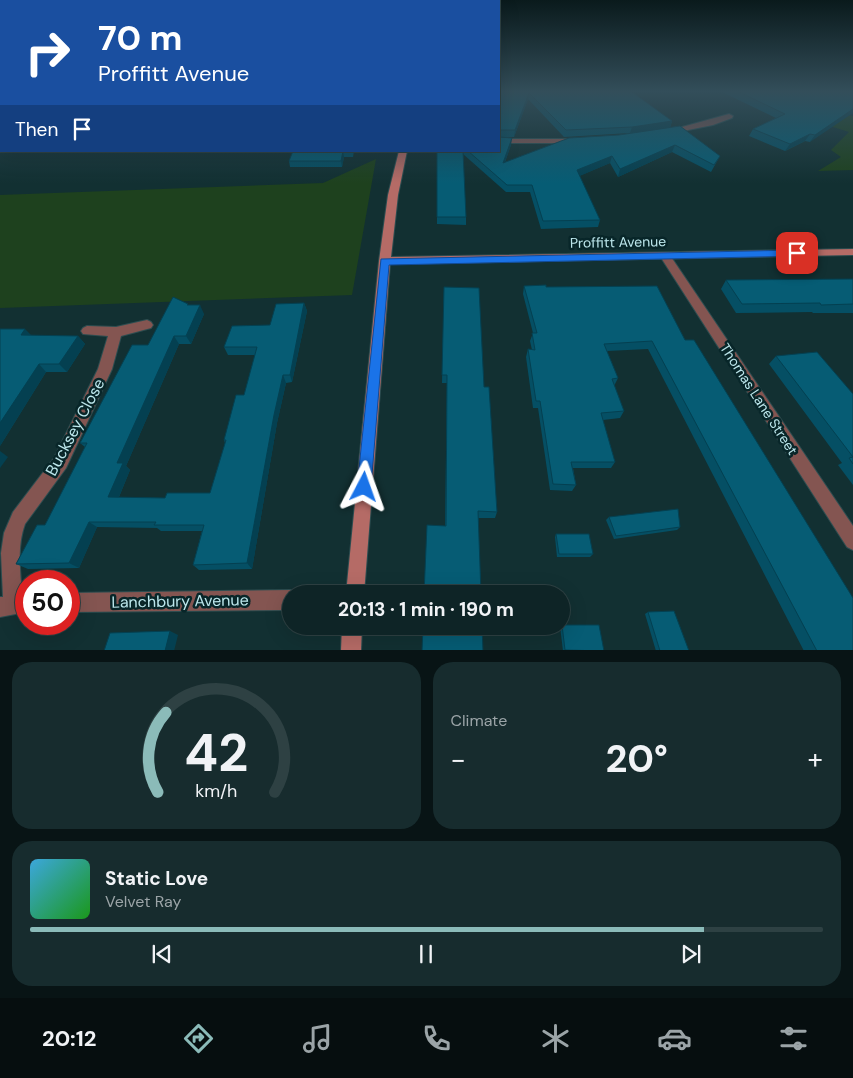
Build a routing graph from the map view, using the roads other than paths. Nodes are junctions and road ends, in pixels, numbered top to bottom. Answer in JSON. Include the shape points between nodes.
{"nodes":[{"id":1,"x":709,"y":122,"type":"edge"},
{"id":2,"x":662,"y":134,"type":"edge"},
{"id":3,"x":500,"y":141,"type":"edge"},
{"id":4,"x":588,"y":141,"type":"edge"},
{"id":5,"x":403,"y":152,"type":"edge"},
{"id":6,"x":853,"y":252,"type":"edge"},
{"id":7,"x":665,"y":256,"type":"junction"},
{"id":8,"x":384,"y":262,"type":"junction"},
{"id":9,"x":147,"y":326,"type":"dead end"},
{"id":10,"x":87,"y":331,"type":"dead end"},
{"id":11,"x":116,"y":332,"type":"junction"},
{"id":12,"x":853,"y":542,"type":"edge"},
{"id":13,"x":356,"y":585,"type":"edge"},
{"id":14,"x":282,"y":600,"type":"edge"},
{"id":15,"x":80,"y":603,"type":"edge"},
{"id":16,"x":13,"y":605,"type":"edge"},
{"id":17,"x":352,"y":635,"type":"edge"},
{"id":18,"x":351,"y":650,"type":"edge"}],
"edges":[{"from":1,"to":2,"type":"street"},
{"from":3,"to":4,"type":"street"},
{"from":5,"to":8,"type":"main road"},
{"from":6,"to":7,"type":"main road","name":"Proffitt Avenue"},
{"from":7,"to":8,"type":"main road","name":"Proffitt Avenue"},
{"from":7,"to":12,"type":"street","name":"Thomas Lane Street"},
{"from":8,"to":13,"type":"main road"},
{"from":9,"to":11,"type":"street"},
{"from":10,"to":11,"type":"street"},
{"from":11,"to":16,"type":"street","name":"Bucksey Close","via":[[105,368],[60,463],[16,525],[10,553]]},
{"from":14,"to":15,"type":"street","name":"Lanchbury Avenue"},
{"from":17,"to":18,"type":"main road"}]}
